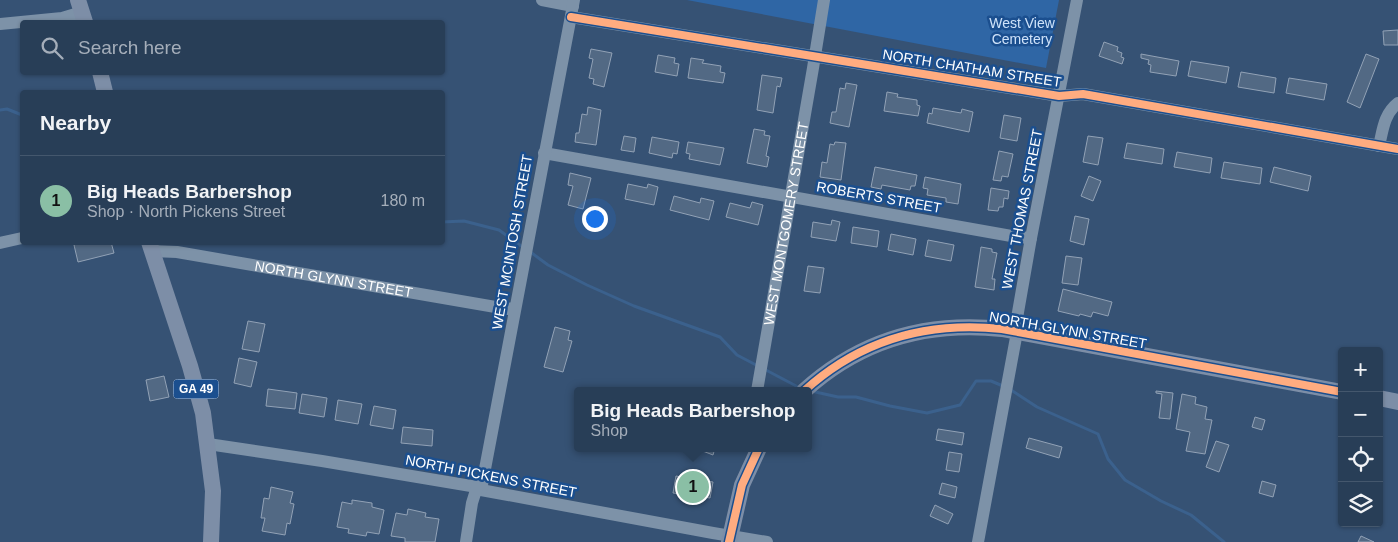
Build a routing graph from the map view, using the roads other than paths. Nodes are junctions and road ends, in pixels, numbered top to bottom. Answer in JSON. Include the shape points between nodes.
{"nodes":[{"id":1,"x":542,"y":0,"type":"edge"},
{"id":2,"x":824,"y":0,"type":"edge"},
{"id":3,"x":1077,"y":0,"type":"edge"},
{"id":4,"x":572,"y":8,"type":"edge"},
{"id":5,"x":82,"y":12,"type":"edge"},
{"id":6,"x":41,"y":20,"type":"edge"},
{"id":7,"x":20,"y":22,"type":"edge"},
{"id":8,"x":0,"y":24,"type":"edge"},
{"id":9,"x":815,"y":56,"type":"junction"},
{"id":10,"x":101,"y":75,"type":"edge"},
{"id":11,"x":104,"y":90,"type":"edge"},
{"id":12,"x":1059,"y":96,"type":"junction"},
{"id":13,"x":1398,"y":104,"type":"edge"},
{"id":14,"x":1379,"y":146,"type":"junction"},
{"id":15,"x":1398,"y":149,"type":"edge"},
{"id":16,"x":544,"y":153,"type":"junction"},
{"id":17,"x":791,"y":197,"type":"junction"},
{"id":18,"x":20,"y":238,"type":"edge"},
{"id":19,"x":1031,"y":238,"type":"junction"},
{"id":20,"x":0,"y":243,"type":"edge"},
{"id":21,"x":150,"y":247,"type":"edge"},
{"id":22,"x":515,"y":308,"type":"junction"},
{"id":23,"x":1016,"y":332,"type":"junction"},
{"id":24,"x":758,"y":387,"type":"edge"},
{"id":25,"x":809,"y":387,"type":"edge"},
{"id":26,"x":1338,"y":391,"type":"edge"},
{"id":27,"x":1383,"y":399,"type":"edge"},
{"id":28,"x":1398,"y":402,"type":"edge"},
{"id":29,"x":208,"y":444,"type":"junction"},
{"id":30,"x":753,"y":453,"type":"edge"},
{"id":31,"x":479,"y":489,"type":"junction"},
{"id":32,"x":730,"y":539,"type":"edge"},
{"id":33,"x":210,"y":542,"type":"edge"},
{"id":34,"x":466,"y":542,"type":"edge"},
{"id":35,"x":767,"y":542,"type":"edge"},
{"id":36,"x":978,"y":542,"type":"edge"}],
"edges":[{"from":1,"to":4,"type":"street","name":"NORTH CHATHAM STREET"},
{"from":2,"to":9,"type":"street","name":"WEST MONTGOMERY STREET"},
{"from":3,"to":12,"type":"street","name":"WEST THOMAS STREET"},
{"from":4,"to":9,"type":"street","name":"NORTH CHATHAM STREET"},
{"from":4,"to":16,"type":"street","name":"WEST MCINTOSH STREET"},
{"from":5,"to":6,"type":"street"},
{"from":7,"to":8,"type":"street"},
{"from":9,"to":12,"type":"street","name":"NORTH CHATHAM STREET"},
{"from":9,"to":17,"type":"street","name":"WEST MONTGOMERY STREET"},
{"from":10,"to":11,"type":"main road"},
{"from":12,"to":14,"type":"street","name":"NORTH CHATHAM STREET","via":[[1083,94]]},
{"from":12,"to":19,"type":"street","name":"WEST THOMAS STREET"},
{"from":13,"to":14,"type":"street","via":[[1390,110]]},
{"from":14,"to":15,"type":"street","name":"NORTH CHATHAM STREET"},
{"from":16,"to":17,"type":"street","name":"ROBERTS STREET"},
{"from":16,"to":22,"type":"street","name":"WEST MCINTOSH STREET"},
{"from":17,"to":19,"type":"street","name":"ROBERTS STREET"},
{"from":17,"to":24,"type":"street","name":"WEST MONTGOMERY STREET"},
{"from":18,"to":20,"type":"street"},
{"from":19,"to":23,"type":"street","name":"WEST THOMAS STREET"},
{"from":21,"to":22,"type":"street","name":"NORTH GLYNN STREET","via":[[507,310]]},
{"from":21,"to":29,"type":"main road","number":"GA 49","via":[[190,366]]},
{"from":22,"to":31,"type":"street","name":"WEST MCINTOSH STREET"},
{"from":23,"to":25,"type":"main road","name":"NORTH GLYNN STREET","via":[[958,327],[903,335],[856,354]]},
{"from":23,"to":26,"type":"main road","name":"NORTH GLYNN STREET"},
{"from":23,"to":36,"type":"street","name":"WEST THOMAS STREET"},
{"from":27,"to":28,"type":"main road"},
{"from":29,"to":31,"type":"street","name":"NORTH PICKENS STREET"},
{"from":29,"to":33,"type":"main road","number":"GA 49","via":[[213,491]]},
{"from":30,"to":32,"type":"main road"},
{"from":31,"to":32,"type":"street","name":"NORTH PICKENS STREET"},
{"from":31,"to":34,"type":"street","name":"WEST MCINTOSH STREET","via":[[472,503]]},
{"from":32,"to":35,"type":"street","name":"NORTH PICKENS STREET"}]}
